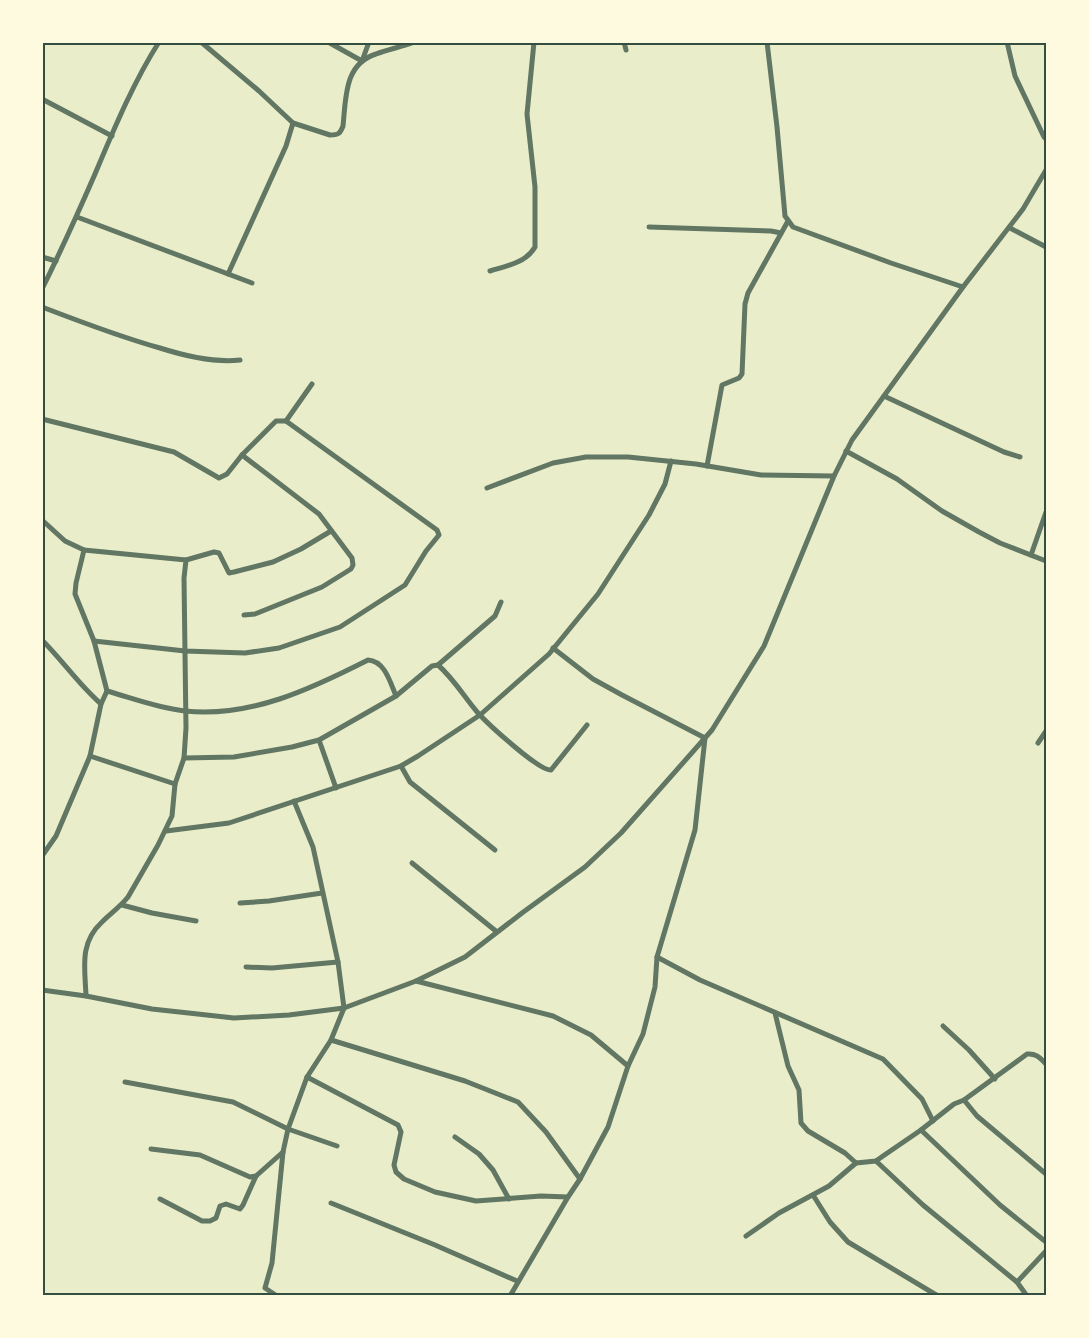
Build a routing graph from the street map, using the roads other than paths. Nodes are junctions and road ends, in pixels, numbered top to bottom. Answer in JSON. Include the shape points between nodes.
{"nodes":[{"id":1,"x":160,"y":42,"type":"edge"},
{"id":2,"x":201,"y":42,"type":"edge"},
{"id":3,"x":328,"y":42,"type":"edge"},
{"id":4,"x":369,"y":42,"type":"edge"},
{"id":5,"x":414,"y":42,"type":"edge"},
{"id":6,"x":534,"y":42,"type":"edge"},
{"id":7,"x":624,"y":42,"type":"edge"},
{"id":8,"x":767,"y":42,"type":"edge"},
{"id":9,"x":1007,"y":42,"type":"edge"},
{"id":10,"x":626,"y":50,"type":"dead end"},
{"id":11,"x":362,"y":61,"type":"junction"},
{"id":12,"x":42,"y":99,"type":"edge"},
{"id":13,"x":294,"y":123,"type":"junction"},
{"id":14,"x":112,"y":136,"type":"junction"},
{"id":15,"x":1046,"y":139,"type":"edge"},
{"id":16,"x":1046,"y":170,"type":"edge"},
{"id":17,"x":77,"y":217,"type":"junction"},
{"id":18,"x":788,"y":221,"type":"junction"},
{"id":19,"x":649,"y":227,"type":"dead end"},
{"id":20,"x":1010,"y":228,"type":"junction"},
{"id":21,"x":781,"y":233,"type":"junction"},
{"id":22,"x":1046,"y":247,"type":"edge"},
{"id":23,"x":42,"y":257,"type":"edge"},
{"id":24,"x":56,"y":261,"type":"junction"},
{"id":25,"x":490,"y":271,"type":"dead end"},
{"id":26,"x":228,"y":274,"type":"junction"},
{"id":27,"x":252,"y":283,"type":"dead end"},
{"id":28,"x":963,"y":287,"type":"junction"},
{"id":29,"x":42,"y":289,"type":"edge"},
{"id":30,"x":42,"y":308,"type":"edge"},
{"id":31,"x":240,"y":360,"type":"dead end"},
{"id":32,"x":312,"y":384,"type":"dead end"},
{"id":33,"x":884,"y":396,"type":"junction"},
{"id":34,"x":42,"y":419,"type":"edge"},
{"id":35,"x":286,"y":421,"type":"junction"},
{"id":36,"x":846,"y":451,"type":"junction"},
{"id":37,"x":242,"y":455,"type":"junction"},
{"id":38,"x":1020,"y":457,"type":"dead end"},
{"id":39,"x":671,"y":461,"type":"junction"},
{"id":40,"x":706,"y":466,"type":"junction"},
{"id":41,"x":834,"y":476,"type":"junction"},
{"id":42,"x":487,"y":488,"type":"dead end"},
{"id":43,"x":1046,"y":512,"type":"edge"},
{"id":44,"x":42,"y":520,"type":"edge"},
{"id":45,"x":331,"y":531,"type":"junction"},
{"id":46,"x":84,"y":550,"type":"junction"},
{"id":47,"x":1030,"y":555,"type":"junction"},
{"id":48,"x":186,"y":560,"type":"junction"},
{"id":49,"x":1046,"y":561,"type":"edge"},
{"id":50,"x":501,"y":602,"type":"dead end"},
{"id":51,"x":244,"y":615,"type":"dead end"},
{"id":52,"x":42,"y":640,"type":"edge"},
{"id":53,"x":94,"y":641,"type":"junction"},
{"id":54,"x":553,"y":648,"type":"junction"},
{"id":55,"x":185,"y":651,"type":"junction"},
{"id":56,"x":438,"y":666,"type":"junction"},
{"id":57,"x":107,"y":691,"type":"junction"},
{"id":58,"x":396,"y":696,"type":"junction"},
{"id":59,"x":101,"y":704,"type":"junction"},
{"id":60,"x":186,"y":711,"type":"junction"},
{"id":61,"x":480,"y":715,"type":"junction"},
{"id":62,"x":587,"y":725,"type":"dead end"},
{"id":63,"x":1046,"y":731,"type":"edge"},
{"id":64,"x":706,"y":738,"type":"junction"},
{"id":65,"x":319,"y":740,"type":"junction"},
{"id":66,"x":1038,"y":743,"type":"dead end"},
{"id":67,"x":90,"y":756,"type":"junction"},
{"id":68,"x":184,"y":758,"type":"junction"},
{"id":69,"x":401,"y":766,"type":"junction"},
{"id":70,"x":175,"y":784,"type":"junction"},
{"id":71,"x":336,"y":788,"type":"junction"},
{"id":72,"x":294,"y":802,"type":"junction"},
{"id":73,"x":166,"y":831,"type":"junction"},
{"id":74,"x":495,"y":850,"type":"dead end"},
{"id":75,"x":42,"y":856,"type":"edge"},
{"id":76,"x":412,"y":863,"type":"dead end"},
{"id":77,"x":322,"y":893,"type":"junction"},
{"id":78,"x":240,"y":903,"type":"dead end"},
{"id":79,"x":122,"y":905,"type":"junction"},
{"id":80,"x":196,"y":921,"type":"dead end"},
{"id":81,"x":497,"y":932,"type":"junction"},
{"id":82,"x":657,"y":956,"type":"junction"},
{"id":83,"x":338,"y":962,"type":"junction"},
{"id":84,"x":246,"y":967,"type":"dead end"},
{"id":85,"x":416,"y":981,"type":"junction"},
{"id":86,"x":42,"y":990,"type":"edge"},
{"id":87,"x":86,"y":996,"type":"junction"},
{"id":88,"x":344,"y":1008,"type":"junction"},
{"id":89,"x":775,"y":1013,"type":"junction"},
{"id":90,"x":943,"y":1026,"type":"dead end"},
{"id":91,"x":330,"y":1040,"type":"junction"},
{"id":92,"x":1046,"y":1064,"type":"edge"},
{"id":93,"x":628,"y":1066,"type":"junction"},
{"id":94,"x":307,"y":1077,"type":"junction"},
{"id":95,"x":995,"y":1079,"type":"junction"},
{"id":96,"x":126,"y":1082,"type":"dead end"},
{"id":97,"x":964,"y":1100,"type":"junction"},
{"id":98,"x":933,"y":1120,"type":"junction"},
{"id":99,"x":288,"y":1129,"type":"junction"},
{"id":100,"x":921,"y":1130,"type":"junction"},
{"id":101,"x":455,"y":1137,"type":"dead end"},
{"id":102,"x":337,"y":1146,"type":"dead end"},
{"id":103,"x":151,"y":1149,"type":"dead end"},
{"id":104,"x":283,"y":1152,"type":"junction"},
{"id":105,"x":876,"y":1161,"type":"junction"},
{"id":106,"x":856,"y":1163,"type":"junction"},
{"id":107,"x":1046,"y":1174,"type":"edge"},
{"id":108,"x":256,"y":1176,"type":"junction"},
{"id":109,"x":580,"y":1179,"type":"junction"},
{"id":110,"x":814,"y":1195,"type":"junction"},
{"id":111,"x":568,"y":1197,"type":"junction"},
{"id":112,"x":160,"y":1199,"type":"dead end"},
{"id":113,"x":509,"y":1199,"type":"junction"},
{"id":114,"x":331,"y":1203,"type":"dead end"},
{"id":115,"x":746,"y":1236,"type":"dead end"},
{"id":116,"x":1046,"y":1242,"type":"edge"},
{"id":117,"x":1046,"y":1250,"type":"edge"},
{"id":118,"x":517,"y":1282,"type":"junction"},
{"id":119,"x":1017,"y":1282,"type":"junction"},
{"id":120,"x":277,"y":1296,"type":"edge"},
{"id":121,"x":510,"y":1296,"type":"edge"},
{"id":122,"x":938,"y":1296,"type":"edge"},
{"id":123,"x":1028,"y":1296,"type":"edge"}],
"edges":[{"from":1,"to":14,"type":"street","via":[[148,60]]},
{"from":2,"to":13,"type":"street"},
{"from":3,"to":11,"type":"street"},
{"from":4,"to":11,"type":"street"},
{"from":5,"to":11,"type":"street"},
{"from":6,"to":25,"type":"street","via":[[527,114],[535,187],[535,247],[525,260]]},
{"from":7,"to":10,"type":"street"},
{"from":8,"to":18,"type":"street"},
{"from":9,"to":15,"type":"street","via":[[1016,76]]},
{"from":11,"to":13,"type":"street","via":[[351,74],[341,132],[330,135]]},
{"from":12,"to":14,"type":"street"},
{"from":13,"to":26,"type":"street"},
{"from":14,"to":17,"type":"street"},
{"from":16,"to":20,"type":"street"},
{"from":17,"to":24,"type":"street"},
{"from":17,"to":26,"type":"street"},
{"from":18,"to":21,"type":"street"},
{"from":18,"to":28,"type":"street","via":[[793,227]]},
{"from":19,"to":21,"type":"street"},
{"from":20,"to":22,"type":"street"},
{"from":20,"to":28,"type":"street"},
{"from":21,"to":40,"type":"street","via":[[744,304],[742,374],[722,385]]},
{"from":23,"to":24,"type":"street"},
{"from":24,"to":29,"type":"street"},
{"from":26,"to":27,"type":"street"},
{"from":28,"to":33,"type":"street"},
{"from":30,"to":31,"type":"street","via":[[124,338],[186,356]]},
{"from":32,"to":35,"type":"street"},
{"from":33,"to":36,"type":"street"},
{"from":33,"to":38,"type":"street"},
{"from":34,"to":37,"type":"street","via":[[174,452],[216,477],[227,474]]},
{"from":35,"to":37,"type":"street","via":[[276,420]]},
{"from":35,"to":55,"type":"street","via":[[440,535],[405,584],[340,627],[279,648],[245,653]]},
{"from":36,"to":41,"type":"street"},
{"from":36,"to":47,"type":"street","via":[[897,479],[942,511],[1000,543]]},
{"from":37,"to":45,"type":"street","via":[[319,514]]},
{"from":39,"to":40,"type":"street"},
{"from":39,"to":42,"type":"street","via":[[628,457],[572,459]]},
{"from":39,"to":54,"type":"street","via":[[665,484],[649,514],[598,594]]},
{"from":40,"to":41,"type":"street","via":[[761,475]]},
{"from":41,"to":64,"type":"street","via":[[764,646]]},
{"from":43,"to":47,"type":"street"},
{"from":44,"to":46,"type":"street","via":[[65,541]]},
{"from":45,"to":48,"type":"street","via":[[273,562],[234,572],[229,573],[219,553]]},
{"from":45,"to":51,"type":"street","via":[[352,558],[352,569],[322,587],[255,614]]},
{"from":46,"to":48,"type":"street"},
{"from":46,"to":53,"type":"street","via":[[75,594]]},
{"from":47,"to":49,"type":"street"},
{"from":48,"to":55,"type":"street"},
{"from":50,"to":56,"type":"street","via":[[495,616]]},
{"from":52,"to":59,"type":"street"},
{"from":53,"to":55,"type":"street"},
{"from":53,"to":57,"type":"street"},
{"from":54,"to":61,"type":"street"},
{"from":54,"to":64,"type":"street","via":[[593,678]]},
{"from":55,"to":60,"type":"street"},
{"from":56,"to":58,"type":"street","via":[[432,666]]},
{"from":56,"to":61,"type":"street"},
{"from":57,"to":59,"type":"street"},
{"from":57,"to":60,"type":"street"},
{"from":58,"to":60,"type":"street","via":[[381,664],[368,660],[329,680],[263,705],[221,712]]},
{"from":58,"to":65,"type":"street"},
{"from":59,"to":67,"type":"street"},
{"from":60,"to":68,"type":"street"},
{"from":61,"to":62,"type":"street","via":[[548,771]]},
{"from":61,"to":69,"type":"street"},
{"from":63,"to":66,"type":"street"},
{"from":64,"to":81,"type":"street","via":[[600,854]]},
{"from":64,"to":82,"type":"street","via":[[695,830]]},
{"from":65,"to":68,"type":"street","via":[[234,756]]},
{"from":65,"to":71,"type":"street"},
{"from":67,"to":70,"type":"street"},
{"from":67,"to":75,"type":"street","via":[[56,836]]},
{"from":68,"to":70,"type":"street"},
{"from":69,"to":71,"type":"street"},
{"from":69,"to":74,"type":"street","via":[[410,782]]},
{"from":70,"to":73,"type":"street","via":[[172,816]]},
{"from":71,"to":72,"type":"street"},
{"from":72,"to":73,"type":"street","via":[[229,823]]},
{"from":72,"to":77,"type":"street","via":[[313,847]]},
{"from":73,"to":79,"type":"street"},
{"from":76,"to":81,"type":"street"},
{"from":77,"to":78,"type":"street"},
{"from":77,"to":83,"type":"street"},
{"from":79,"to":80,"type":"street"},
{"from":79,"to":87,"type":"street","via":[[101,922],[86,944]]},
{"from":81,"to":85,"type":"street","via":[[465,957]]},
{"from":82,"to":89,"type":"street","via":[[700,980]]},
{"from":82,"to":93,"type":"street","via":[[655,987],[643,1034]]},
{"from":83,"to":84,"type":"street"},
{"from":83,"to":88,"type":"street"},
{"from":85,"to":88,"type":"street"},
{"from":85,"to":93,"type":"street","via":[[553,1016],[591,1035]]},
{"from":86,"to":87,"type":"street"},
{"from":87,"to":88,"type":"street","via":[[152,1009],[234,1018]]},
{"from":88,"to":91,"type":"street"},
{"from":89,"to":98,"type":"street","via":[[883,1059],[922,1099]]},
{"from":89,"to":106,"type":"street","via":[[788,1066],[799,1090],[802,1123],[808,1131]]},
{"from":90,"to":95,"type":"street"},
{"from":91,"to":94,"type":"street"},
{"from":91,"to":109,"type":"street","via":[[465,1080],[518,1102],[546,1132]]},
{"from":92,"to":95,"type":"street","via":[[1039,1057],[1027,1054]]},
{"from":93,"to":109,"type":"street","via":[[608,1127]]},
{"from":94,"to":99,"type":"street"},
{"from":94,"to":113,"type":"street","via":[[398,1125],[401,1132],[394,1164],[396,1172],[404,1179],[435,1192],[476,1201]]},
{"from":95,"to":97,"type":"street"},
{"from":96,"to":99,"type":"street","via":[[233,1102]]},
{"from":97,"to":98,"type":"street"},
{"from":97,"to":107,"type":"street","via":[[977,1116]]},
{"from":98,"to":100,"type":"street"},
{"from":99,"to":102,"type":"street"},
{"from":99,"to":104,"type":"street"},
{"from":100,"to":105,"type":"street"},
{"from":100,"to":116,"type":"street","via":[[1000,1205]]},
{"from":101,"to":113,"type":"street","via":[[479,1154],[493,1170]]},
{"from":103,"to":108,"type":"street","via":[[200,1155],[250,1177]]},
{"from":104,"to":108,"type":"street"},
{"from":104,"to":120,"type":"street","via":[[272,1263],[265,1288]]},
{"from":105,"to":106,"type":"street"},
{"from":105,"to":119,"type":"street","via":[[923,1205]]},
{"from":106,"to":110,"type":"street"},
{"from":108,"to":112,"type":"street","via":[[240,1209],[226,1204],[220,1206],[216,1218],[210,1221],[202,1221]]},
{"from":109,"to":111,"type":"street"},
{"from":110,"to":115,"type":"street","via":[[779,1213]]},
{"from":110,"to":122,"type":"street","via":[[830,1222],[848,1242]]},
{"from":111,"to":113,"type":"street"},
{"from":111,"to":118,"type":"street"},
{"from":114,"to":118,"type":"street"},
{"from":117,"to":119,"type":"street"},
{"from":118,"to":121,"type":"street"},
{"from":119,"to":123,"type":"street"}]}
